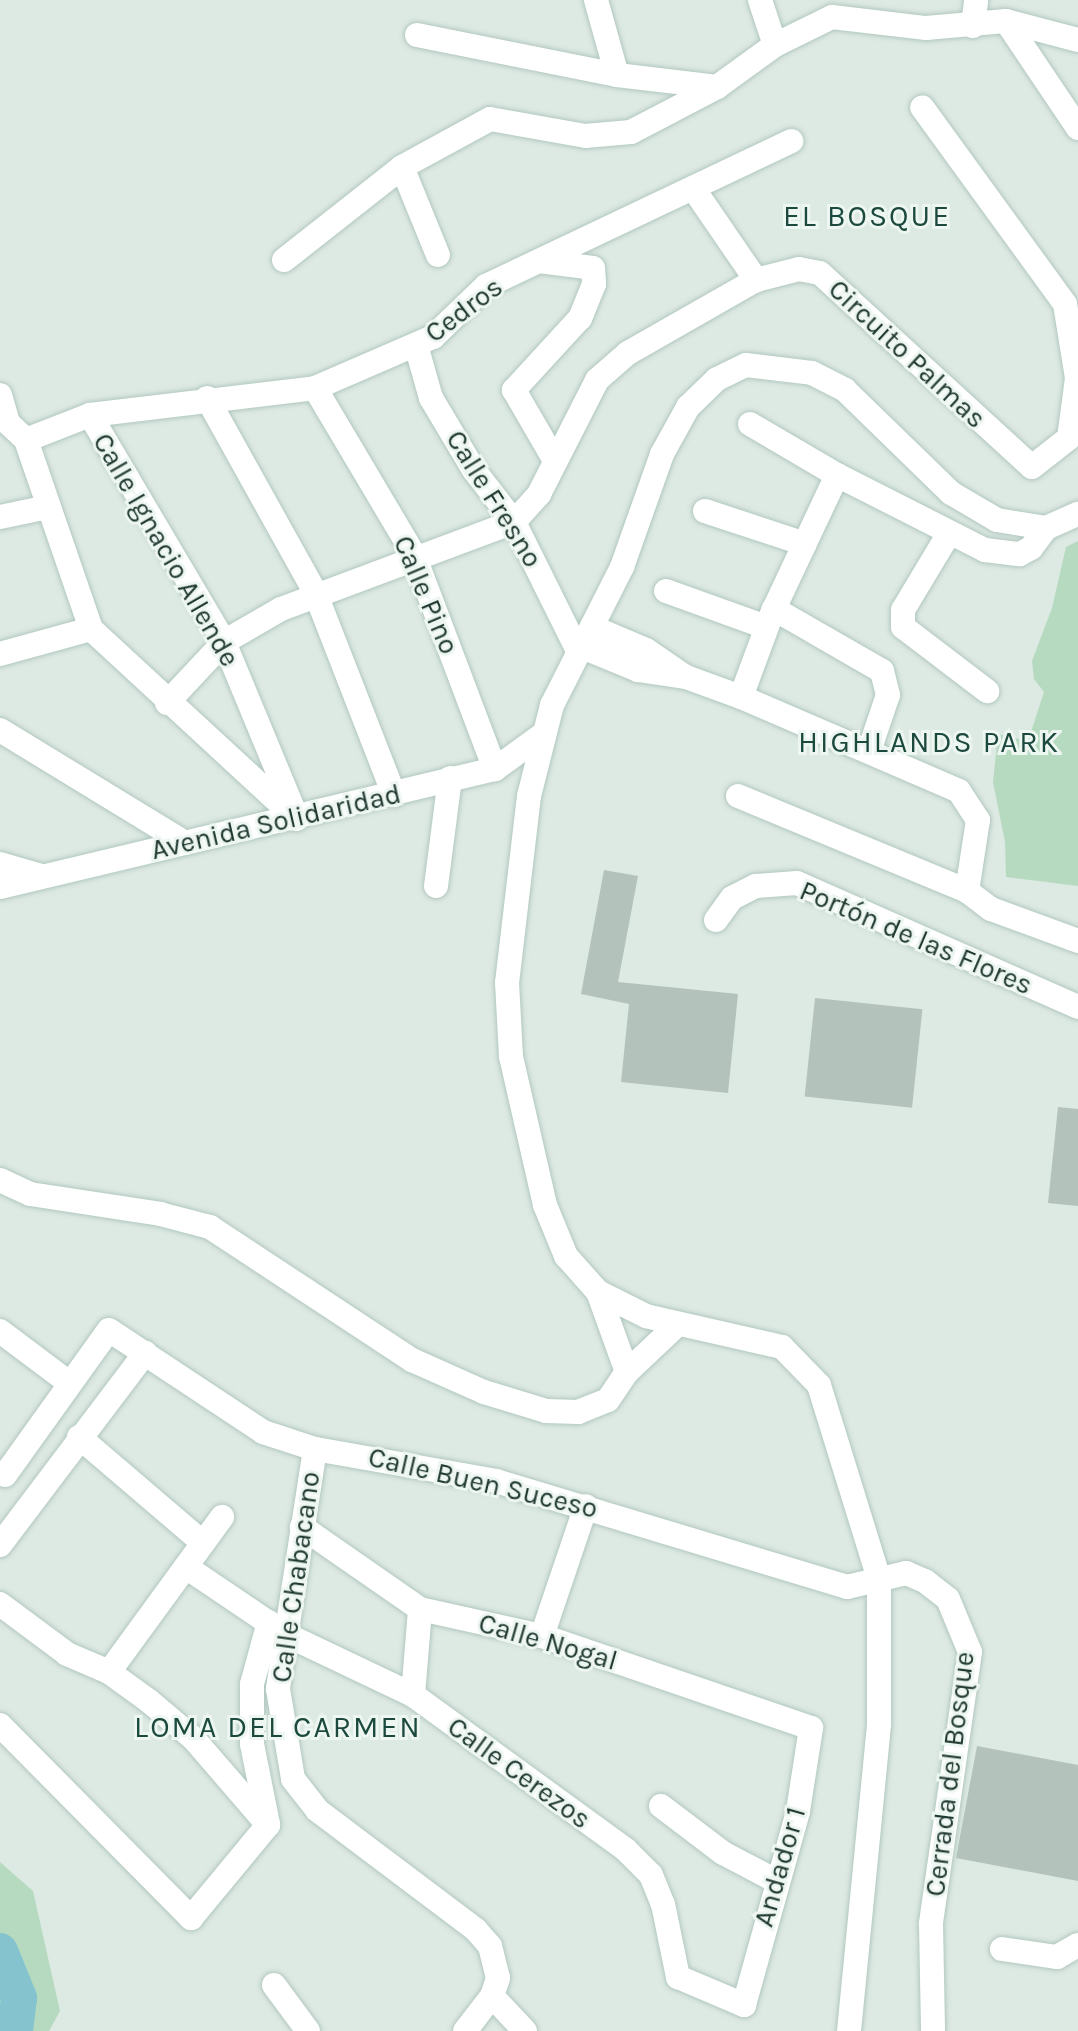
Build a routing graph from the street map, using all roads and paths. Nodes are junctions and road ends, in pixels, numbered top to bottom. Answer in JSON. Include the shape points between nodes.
{"nodes":[{"id":1,"x":596,"y":0,"type":"edge"},
{"id":2,"x":760,"y":0,"type":"edge"},
{"id":3,"x":976,"y":0,"type":"edge"},
{"id":4,"x":830,"y":9,"type":"edge"},
{"id":5,"x":1006,"y":21,"type":"junction"},
{"id":6,"x":973,"y":26,"type":"junction"},
{"id":7,"x":417,"y":35,"type":"dead end"},
{"id":8,"x":1078,"y":40,"type":"edge"},
{"id":9,"x":775,"y":45,"type":"junction"},
{"id":10,"x":617,"y":75,"type":"junction"},
{"id":11,"x":717,"y":87,"type":"junction"},
{"id":12,"x":922,"y":107,"type":"dead end"},
{"id":13,"x":1078,"y":128,"type":"edge"},
{"id":14,"x":791,"y":141,"type":"dead end"},
{"id":15,"x":402,"y":167,"type":"junction"},
{"id":16,"x":693,"y":188,"type":"junction"},
{"id":17,"x":438,"y":255,"type":"dead end"},
{"id":18,"x":284,"y":260,"type":"dead end"},
{"id":19,"x":539,"y":261,"type":"junction"},
{"id":20,"x":756,"y":280,"type":"junction"},
{"id":21,"x":416,"y":345,"type":"junction"},
{"id":22,"x":315,"y":388,"type":"junction"},
{"id":23,"x":0,"y":395,"type":"edge"},
{"id":24,"x":207,"y":398,"type":"junction"},
{"id":25,"x":90,"y":415,"type":"junction"},
{"id":26,"x":750,"y":424,"type":"dead end"},
{"id":27,"x":26,"y":440,"type":"junction"},
{"id":28,"x":554,"y":459,"type":"junction"},
{"id":29,"x":837,"y":475,"type":"junction"},
{"id":30,"x":48,"y":507,"type":"junction"},
{"id":31,"x":705,"y":511,"type":"dead end"},
{"id":32,"x":1078,"y":514,"type":"edge"},
{"id":33,"x":0,"y":517,"type":"edge"},
{"id":34,"x":514,"y":522,"type":"junction"},
{"id":35,"x":1046,"y":528,"type":"junction"},
{"id":36,"x":948,"y":535,"type":"junction"},
{"id":37,"x":805,"y":544,"type":"junction"},
{"id":38,"x":414,"y":555,"type":"junction"},
{"id":39,"x":666,"y":591,"type":"dead end"},
{"id":40,"x":315,"y":592,"type":"junction"},
{"id":41,"x":770,"y":618,"type":"junction"},
{"id":42,"x":91,"y":629,"type":"junction"},
{"id":43,"x":224,"y":642,"type":"junction"},
{"id":44,"x":584,"y":642,"type":"junction"},
{"id":45,"x":1,"y":656,"type":"edge"},
{"id":46,"x":987,"y":691,"type":"dead end"},
{"id":47,"x":741,"y":697,"type":"junction"},
{"id":48,"x":167,"y":703,"type":"junction"},
{"id":49,"x":0,"y":730,"type":"edge"},
{"id":50,"x":542,"y":735,"type":"junction"},
{"id":51,"x":869,"y":751,"type":"junction"},
{"id":52,"x":495,"y":769,"type":"junction"},
{"id":53,"x":450,"y":778,"type":"junction"},
{"id":54,"x":394,"y":795,"type":"junction"},
{"id":55,"x":738,"y":796,"type":"dead end"},
{"id":56,"x":297,"y":819,"type":"junction"},
{"id":57,"x":185,"y":843,"type":"junction"},
{"id":58,"x":0,"y":864,"type":"edge"},
{"id":59,"x":43,"y":877,"type":"junction"},
{"id":60,"x":436,"y":886,"type":"dead end"},
{"id":61,"x":0,"y":887,"type":"edge"},
{"id":62,"x":967,"y":891,"type":"junction"},
{"id":63,"x":716,"y":920,"type":"dead end"},
{"id":64,"x":1078,"y":941,"type":"edge"},
{"id":65,"x":1078,"y":1007,"type":"edge"},
{"id":66,"x":0,"y":1180,"type":"edge"},
{"id":67,"x":598,"y":1292,"type":"junction"},
{"id":68,"x":678,"y":1324,"type":"junction"},
{"id":69,"x":0,"y":1331,"type":"edge"},
{"id":70,"x":145,"y":1353,"type":"junction"},
{"id":71,"x":627,"y":1372,"type":"junction"},
{"id":72,"x":68,"y":1382,"type":"junction"},
{"id":73,"x":79,"y":1437,"type":"junction"},
{"id":74,"x":315,"y":1449,"type":"junction"},
{"id":75,"x":2,"y":1473,"type":"edge"},
{"id":76,"x":36,"y":1494,"type":"junction"},
{"id":77,"x":586,"y":1506,"type":"junction"},
{"id":78,"x":222,"y":1517,"type":"dead end"},
{"id":79,"x":302,"y":1527,"type":"junction"},
{"id":80,"x":203,"y":1543,"type":"junction"},
{"id":81,"x":0,"y":1545,"type":"edge"},
{"id":82,"x":186,"y":1567,"type":"junction"},
{"id":83,"x":879,"y":1579,"type":"junction"},
{"id":84,"x":0,"y":1604,"type":"edge"},
{"id":85,"x":420,"y":1609,"type":"junction"},
{"id":86,"x":278,"y":1629,"type":"junction"},
{"id":87,"x":542,"y":1636,"type":"junction"},
{"id":88,"x":109,"y":1672,"type":"junction"},
{"id":89,"x":413,"y":1695,"type":"junction"},
{"id":90,"x":0,"y":1725,"type":"edge"},
{"id":91,"x":811,"y":1728,"type":"joint"},
{"id":92,"x":661,"y":1806,"type":"dead end"},
{"id":93,"x":268,"y":1825,"type":"junction"},
{"id":94,"x":776,"y":1881,"type":"junction"},
{"id":95,"x":1078,"y":1945,"type":"edge"},
{"id":96,"x":1002,"y":1949,"type":"dead end"},
{"id":97,"x":274,"y":1985,"type":"dead end"},
{"id":98,"x":492,"y":1996,"type":"junction"},
{"id":99,"x":744,"y":2005,"type":"joint"},
{"id":100,"x":298,"y":2028,"type":"edge"},
{"id":101,"x":465,"y":2031,"type":"edge"},
{"id":102,"x":525,"y":2031,"type":"edge"},
{"id":103,"x":849,"y":2031,"type":"edge"},
{"id":104,"x":933,"y":2031,"type":"edge"}],
"edges":[{"from":1,"to":10,"type":"street"},
{"from":2,"to":9,"type":"street"},
{"from":3,"to":6,"type":"street"},
{"from":4,"to":6,"type":"street","via":[[926,28]]},
{"from":4,"to":9,"type":"street"},
{"from":5,"to":6,"type":"street"},
{"from":5,"to":8,"type":"street"},
{"from":5,"to":13,"type":"street"},
{"from":7,"to":10,"type":"street"},
{"from":9,"to":11,"type":"street"},
{"from":10,"to":11,"type":"street"},
{"from":11,"to":15,"type":"street","via":[[631,132],[585,136],[490,119]]},
{"from":12,"to":20,"type":"street","name":"Circuito Palmas","via":[[1065,304],[1077,378],[1069,438],[1032,467],[820,273],[799,269]]},
{"from":14,"to":16,"type":"street","name":"Cedros"},
{"from":15,"to":17,"type":"street"},
{"from":15,"to":18,"type":"street"},
{"from":16,"to":19,"type":"street","name":"Cedros"},
{"from":16,"to":20,"type":"street"},
{"from":19,"to":21,"type":"street","name":"Cedros","via":[[486,286],[433,337]]},
{"from":19,"to":28,"type":"street","via":[[593,268],[594,284],[580,318],[514,390]]},
{"from":20,"to":28,"type":"street","name":"Circuito Palmas","via":[[628,353],[597,380]]},
{"from":21,"to":22,"type":"street","name":"Cedros"},
{"from":21,"to":34,"type":"street","name":"Calle Fresno","via":[[431,398],[474,470]]},
{"from":22,"to":24,"type":"street","name":"Cedros"},
{"from":22,"to":38,"type":"street","name":"Calle Pino"},
{"from":23,"to":27,"type":"street","via":[[8,423]]},
{"from":24,"to":25,"type":"street","name":"Cedros"},
{"from":24,"to":40,"type":"street"},
{"from":25,"to":27,"type":"street","name":"Cedros"},
{"from":25,"to":43,"type":"street","name":"Calle Ignacio Allende"},
{"from":26,"to":29,"type":"street"},
{"from":27,"to":30,"type":"street"},
{"from":28,"to":34,"type":"street","name":"Circuito Palmas","via":[[539,494]]},
{"from":29,"to":36,"type":"street"},
{"from":29,"to":37,"type":"street"},
{"from":30,"to":33,"type":"street"},
{"from":30,"to":42,"type":"street"},
{"from":31,"to":37,"type":"street"},
{"from":32,"to":35,"type":"street"},
{"from":34,"to":38,"type":"street"},
{"from":34,"to":44,"type":"street","name":"Calle Fresno"},
{"from":35,"to":36,"type":"street","via":[[1020,554],[985,550]]},
{"from":35,"to":44,"type":"street","via":[[997,520],[951,493],[845,390],[812,373],[746,365],[717,379],[688,407],[662,454],[622,567]]},
{"from":36,"to":46,"type":"street","via":[[903,610],[903,627]]},
{"from":37,"to":41,"type":"street"},
{"from":38,"to":40,"type":"street"},
{"from":38,"to":52,"type":"street","name":"Calle Pino"},
{"from":39,"to":41,"type":"street"},
{"from":40,"to":43,"type":"street"},
{"from":40,"to":54,"type":"street"},
{"from":41,"to":47,"type":"street"},
{"from":41,"to":51,"type":"street","via":[[882,671],[888,695]]},
{"from":42,"to":45,"type":"street"},
{"from":42,"to":48,"type":"street"},
{"from":43,"to":48,"type":"street"},
{"from":43,"to":56,"type":"street","name":"Calle Ignacio Allende"},
{"from":44,"to":47,"type":"street","via":[[638,670],[686,677]]},
{"from":44,"to":50,"type":"street"},
{"from":47,"to":51,"type":"street"},
{"from":48,"to":56,"type":"street"},
{"from":49,"to":57,"type":"street"},
{"from":50,"to":52,"type":"street","name":"Avenida Solidaridad"},
{"from":50,"to":67,"type":"street","via":[[529,796],[507,983],[511,1056],[545,1205],[566,1256]]},
{"from":51,"to":62,"type":"street","via":[[959,791],[971,803],[978,820]]},
{"from":52,"to":53,"type":"street","name":"Avenida Solidaridad"},
{"from":53,"to":54,"type":"street","name":"Avenida Solidaridad"},
{"from":53,"to":60,"type":"street"},
{"from":54,"to":56,"type":"street","name":"Avenida Solidaridad"},
{"from":55,"to":62,"type":"street"},
{"from":56,"to":57,"type":"street","name":"Avenida Solidaridad"},
{"from":57,"to":59,"type":"street","name":"Avenida Solidaridad"},
{"from":58,"to":59,"type":"street"},
{"from":59,"to":61,"type":"street","name":"Avenida Solidaridad"},
{"from":62,"to":64,"type":"street","via":[[991,909]]},
{"from":63,"to":65,"type":"street","name":"Portón de las Flores","via":[[732,898],[756,886],[797,883]]},
{"from":66,"to":71,"type":"street","via":[[30,1194],[210,1227],[412,1360],[484,1392],[546,1411],[578,1412],[608,1400]]},
{"from":67,"to":68,"type":"street","via":[[646,1316]]},
{"from":67,"to":71,"type":"street"},
{"from":68,"to":71,"type":"street"},
{"from":68,"to":83,"type":"street","via":[[782,1347],[819,1385]]},
{"from":69,"to":72,"type":"street"},
{"from":70,"to":72,"type":"street","name":"Calle Buen Suceso","via":[[109,1330]]},
{"from":70,"to":73,"type":"street"},
{"from":70,"to":74,"type":"street","name":"Calle Buen Suceso","via":[[263,1432]]},
{"from":72,"to":75,"type":"street"},
{"from":73,"to":76,"type":"street"},
{"from":73,"to":80,"type":"street"},
{"from":74,"to":77,"type":"street","name":"Calle Buen Suceso","via":[[496,1481]]},
{"from":74,"to":79,"type":"street","name":"Calle Chabacano"},
{"from":75,"to":76,"type":"street"},
{"from":76,"to":81,"type":"street"},
{"from":77,"to":83,"type":"street","name":"Calle Buen Suceso","via":[[847,1587]]},
{"from":77,"to":87,"type":"street"},
{"from":78,"to":80,"type":"street"},
{"from":79,"to":85,"type":"street","name":"Calle Nogal"},
{"from":79,"to":86,"type":"street","name":"Calle Chabacano"},
{"from":80,"to":82,"type":"street"},
{"from":82,"to":86,"type":"street","name":"Calle Cerezos"},
{"from":82,"to":88,"type":"street"},
{"from":83,"to":103,"type":"street","via":[[879,1723]]},
{"from":83,"to":104,"type":"street","name":"Cerrada del Bosque","via":[[906,1573],[948,1599],[970,1652],[931,1924]]},
{"from":84,"to":88,"type":"street","via":[[67,1654]]},
{"from":85,"to":87,"type":"street","name":"Calle Nogal"},
{"from":85,"to":89,"type":"street"},
{"from":86,"to":89,"type":"street","name":"Calle Cerezos"},
{"from":86,"to":93,"type":"street","via":[[252,1684],[252,1744]]},
{"from":86,"to":98,"type":"street","name":"Calle Chabacano","via":[[278,1689],[293,1779],[317,1810],[476,1930],[496,1961]]},
{"from":87,"to":91,"type":"street","name":"Calle Nogal"},
{"from":88,"to":93,"type":"street","via":[[193,1738]]},
{"from":89,"to":99,"type":"street","name":"Calle Cerezos","via":[[626,1850],[651,1875],[678,1977]]},
{"from":90,"to":93,"type":"street","via":[[191,1918]]},
{"from":91,"to":94,"type":"street","name":"Andador 1","via":[[798,1811]]},
{"from":92,"to":94,"type":"street","via":[[723,1853]]},
{"from":94,"to":99,"type":"street","name":"Andador 1"},
{"from":95,"to":96,"type":"street","via":[[1057,1957]]},
{"from":97,"to":100,"type":"street"},
{"from":98,"to":101,"type":"street"},
{"from":98,"to":102,"type":"street"}]}
